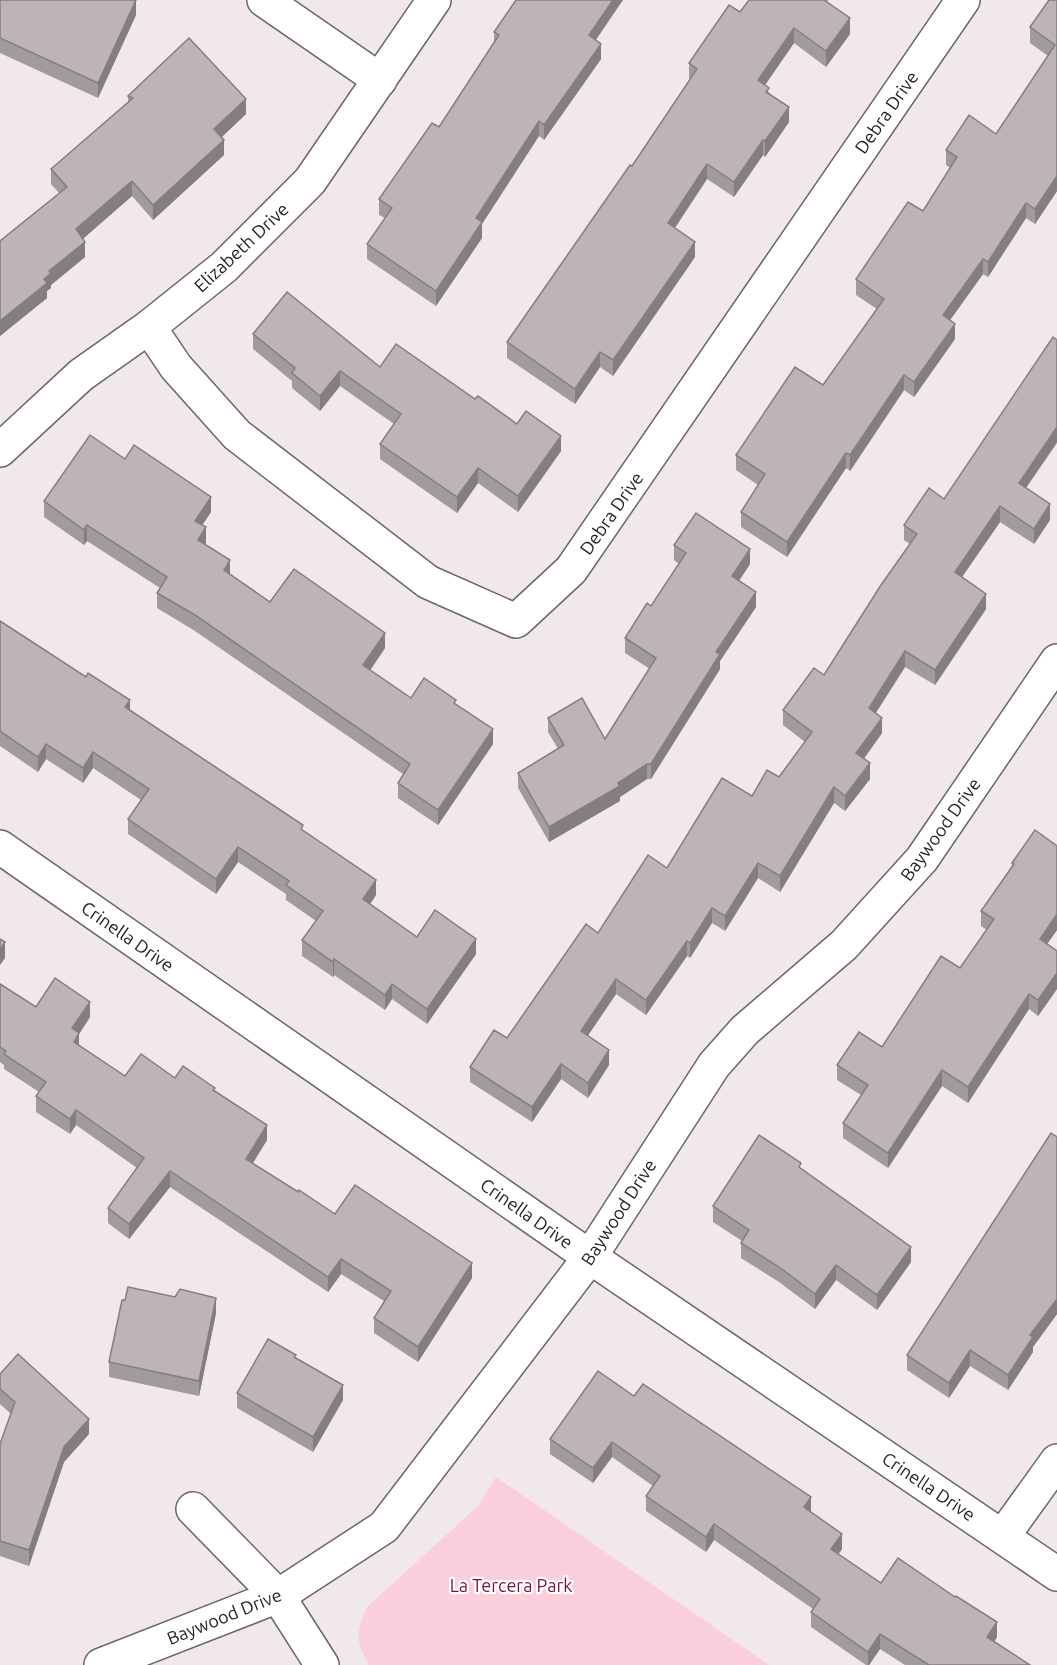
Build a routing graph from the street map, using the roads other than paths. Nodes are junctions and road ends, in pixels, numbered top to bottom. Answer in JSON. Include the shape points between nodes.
{"nodes":[{"id":1,"x":264,"y":0,"type":"edge"},
{"id":2,"x":434,"y":0,"type":"edge"},
{"id":3,"x":963,"y":0,"type":"edge"},
{"id":4,"x":380,"y":80,"type":"junction"},
{"id":5,"x":149,"y":327,"type":"junction"},
{"id":6,"x":0,"y":450,"type":"edge"},
{"id":7,"x":1057,"y":661,"type":"edge"},
{"id":8,"x":0,"y":847,"type":"edge"},
{"id":9,"x":590,"y":1257,"type":"junction"},
{"id":10,"x":1057,"y":1461,"type":"edge"},
{"id":11,"x":193,"y":1509,"type":"dead end"},
{"id":12,"x":1003,"y":1536,"type":"junction"},
{"id":13,"x":1057,"y":1574,"type":"edge"},
{"id":14,"x":278,"y":1596,"type":"junction"},
{"id":15,"x":101,"y":1665,"type":"edge"},
{"id":16,"x":322,"y":1665,"type":"edge"}],
"edges":[{"from":1,"to":4,"type":"street"},
{"from":2,"to":4,"type":"street","name":"Elizabeth Drive"},
{"from":3,"to":5,"type":"street","name":"Debra Drive","via":[[571,570],[516,621],[428,582],[237,435],[176,367]]},
{"from":4,"to":5,"type":"street","name":"Elizabeth Drive","via":[[310,181],[224,267]]},
{"from":5,"to":6,"type":"street","name":"Elizabeth Drive","via":[[81,375]]},
{"from":7,"to":9,"type":"street","name":"Baywood Drive","via":[[922,859],[844,945],[745,1030],[714,1065]]},
{"from":8,"to":9,"type":"street","name":"Crinella Drive"},
{"from":9,"to":12,"type":"street","name":"Crinella Drive"},
{"from":9,"to":14,"type":"street","name":"Baywood Drive","via":[[384,1527]]},
{"from":10,"to":12,"type":"street"},
{"from":11,"to":14,"type":"street"},
{"from":12,"to":13,"type":"street","name":"Crinella Drive"},
{"from":14,"to":15,"type":"street","name":"Baywood Drive"},
{"from":14,"to":16,"type":"street"}]}
